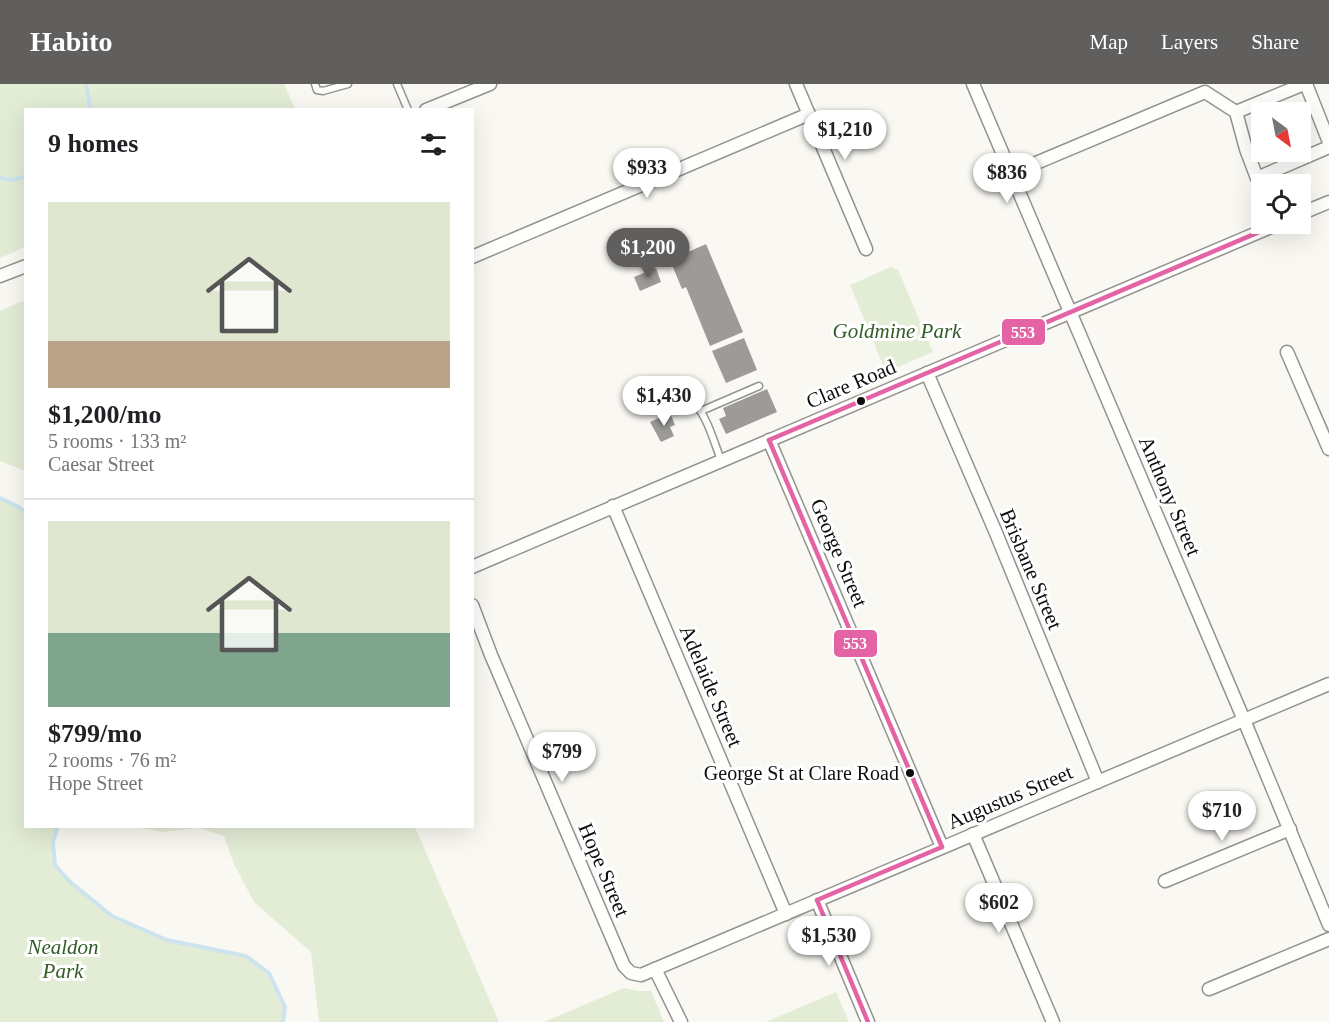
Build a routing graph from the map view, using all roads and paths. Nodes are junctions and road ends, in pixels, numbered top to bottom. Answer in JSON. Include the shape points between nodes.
{"nodes":[{"id":1,"x":315,"y":84,"type":"edge"},
{"id":2,"x":348,"y":84,"type":"edge"},
{"id":3,"x":397,"y":84,"type":"edge"},
{"id":4,"x":490,"y":84,"type":"edge"},
{"id":5,"x":796,"y":84,"type":"edge"},
{"id":6,"x":973,"y":84,"type":"edge"},
{"id":7,"x":1305,"y":84,"type":"edge"},
{"id":8,"x":407,"y":108,"type":"edge"},
{"id":9,"x":431,"y":108,"type":"edge"},
{"id":10,"x":1236,"y":112,"type":"junction"},
{"id":11,"x":809,"y":114,"type":"junction"},
{"id":12,"x":1329,"y":142,"type":"edge"},
{"id":13,"x":1329,"y":147,"type":"edge"},
{"id":14,"x":1010,"y":174,"type":"junction"},
{"id":15,"x":1329,"y":202,"type":"edge"},
{"id":16,"x":1311,"y":209,"type":"edge"},
{"id":17,"x":1254,"y":234,"type":"edge"},
{"id":18,"x":866,"y":249,"type":"dead end"},
{"id":19,"x":474,"y":256,"type":"edge"},
{"id":20,"x":24,"y":267,"type":"edge"},
{"id":21,"x":0,"y":276,"type":"edge"},
{"id":22,"x":1069,"y":312,"type":"junction"},
{"id":23,"x":1287,"y":352,"type":"dead end"},
{"id":24,"x":927,"y":373,"type":"junction"},
{"id":25,"x":691,"y":384,"type":"dead end"},
{"id":26,"x":759,"y":386,"type":"dead end"},
{"id":27,"x":657,"y":398,"type":"dead end"},
{"id":28,"x":691,"y":400,"type":"junction"},
{"id":29,"x":700,"y":411,"type":"junction"},
{"id":30,"x":769,"y":440,"type":"junction"},
{"id":31,"x":1329,"y":449,"type":"edge"},
{"id":32,"x":721,"y":460,"type":"junction"},
{"id":33,"x":613,"y":506,"type":"junction"},
{"id":34,"x":474,"y":566,"type":"edge"},
{"id":35,"x":474,"y":610,"type":"edge"},
{"id":36,"x":1329,"y":684,"type":"edge"},
{"id":37,"x":1244,"y":720,"type":"junction"},
{"id":38,"x":1098,"y":782,"type":"junction"},
{"id":39,"x":1290,"y":830,"type":"junction"},
{"id":40,"x":973,"y":834,"type":"junction"},
{"id":41,"x":942,"y":848,"type":"junction"},
{"id":42,"x":1165,"y":881,"type":"dead end"},
{"id":43,"x":817,"y":900,"type":"junction"},
{"id":44,"x":786,"y":914,"type":"junction"},
{"id":45,"x":1329,"y":925,"type":"edge"},
{"id":46,"x":1329,"y":939,"type":"edge"},
{"id":47,"x":655,"y":969,"type":"junction"},
{"id":48,"x":641,"y":975,"type":"joint"},
{"id":49,"x":1209,"y":989,"type":"dead end"},
{"id":50,"x":681,"y":1022,"type":"edge"},
{"id":51,"x":868,"y":1022,"type":"edge"},
{"id":52,"x":1053,"y":1022,"type":"edge"}],
"edges":[{"from":1,"to":2,"type":"lane","via":[[317,90],[323,91]]},
{"from":3,"to":8,"type":"lane"},
{"from":4,"to":9,"type":"street"},
{"from":5,"to":11,"type":"street"},
{"from":6,"to":14,"type":"street","name":"Anthony Street"},
{"from":7,"to":10,"type":"street"},
{"from":7,"to":12,"type":"street"},
{"from":10,"to":13,"type":"street","via":[[1257,178]]},
{"from":10,"to":14,"type":"street","via":[[1204,92]]},
{"from":11,"to":18,"type":"street"},
{"from":11,"to":19,"type":"street"},
{"from":14,"to":22,"type":"street","name":"Anthony Street"},
{"from":15,"to":16,"type":"street"},
{"from":17,"to":22,"type":"street","name":"Clare Road"},
{"from":20,"to":21,"type":"street"},
{"from":22,"to":24,"type":"street","name":"Clare Road"},
{"from":22,"to":37,"type":"street","name":"Anthony Street"},
{"from":23,"to":31,"type":"street"},
{"from":24,"to":30,"type":"street","name":"Clare Road"},
{"from":24,"to":38,"type":"street","name":"Brisbane Street"},
{"from":25,"to":28,"type":"lane"},
{"from":26,"to":29,"type":"lane"},
{"from":27,"to":28,"type":"lane","via":[[668,406]]},
{"from":28,"to":29,"type":"lane"},
{"from":29,"to":32,"type":"lane"},
{"from":30,"to":32,"type":"street","name":"Clare Road"},
{"from":30,"to":41,"type":"street","name":"George Street"},
{"from":32,"to":33,"type":"street","name":"Clare Road"},
{"from":33,"to":34,"type":"street","name":"Clare Road"},
{"from":33,"to":44,"type":"street","name":"Adelaide Street"},
{"from":35,"to":48,"type":"street","name":"Hope Street","via":[[624,966]]},
{"from":36,"to":37,"type":"street","name":"Augustus Street"},
{"from":37,"to":38,"type":"street","name":"Augustus Street"},
{"from":37,"to":39,"type":"street","name":"Anthony Street"},
{"from":38,"to":40,"type":"street","name":"Augustus Street"},
{"from":39,"to":42,"type":"street"},
{"from":39,"to":45,"type":"street","name":"Anthony Street"},
{"from":40,"to":41,"type":"street","name":"Augustus Street"},
{"from":40,"to":52,"type":"street"},
{"from":41,"to":43,"type":"street","name":"Augustus Street"},
{"from":43,"to":44,"type":"street","name":"Augustus Street"},
{"from":43,"to":51,"type":"street"},
{"from":44,"to":47,"type":"street","name":"Augustus Street"},
{"from":46,"to":49,"type":"street"},
{"from":47,"to":48,"type":"street","name":"Augustus Street"},
{"from":47,"to":50,"type":"street"}]}
